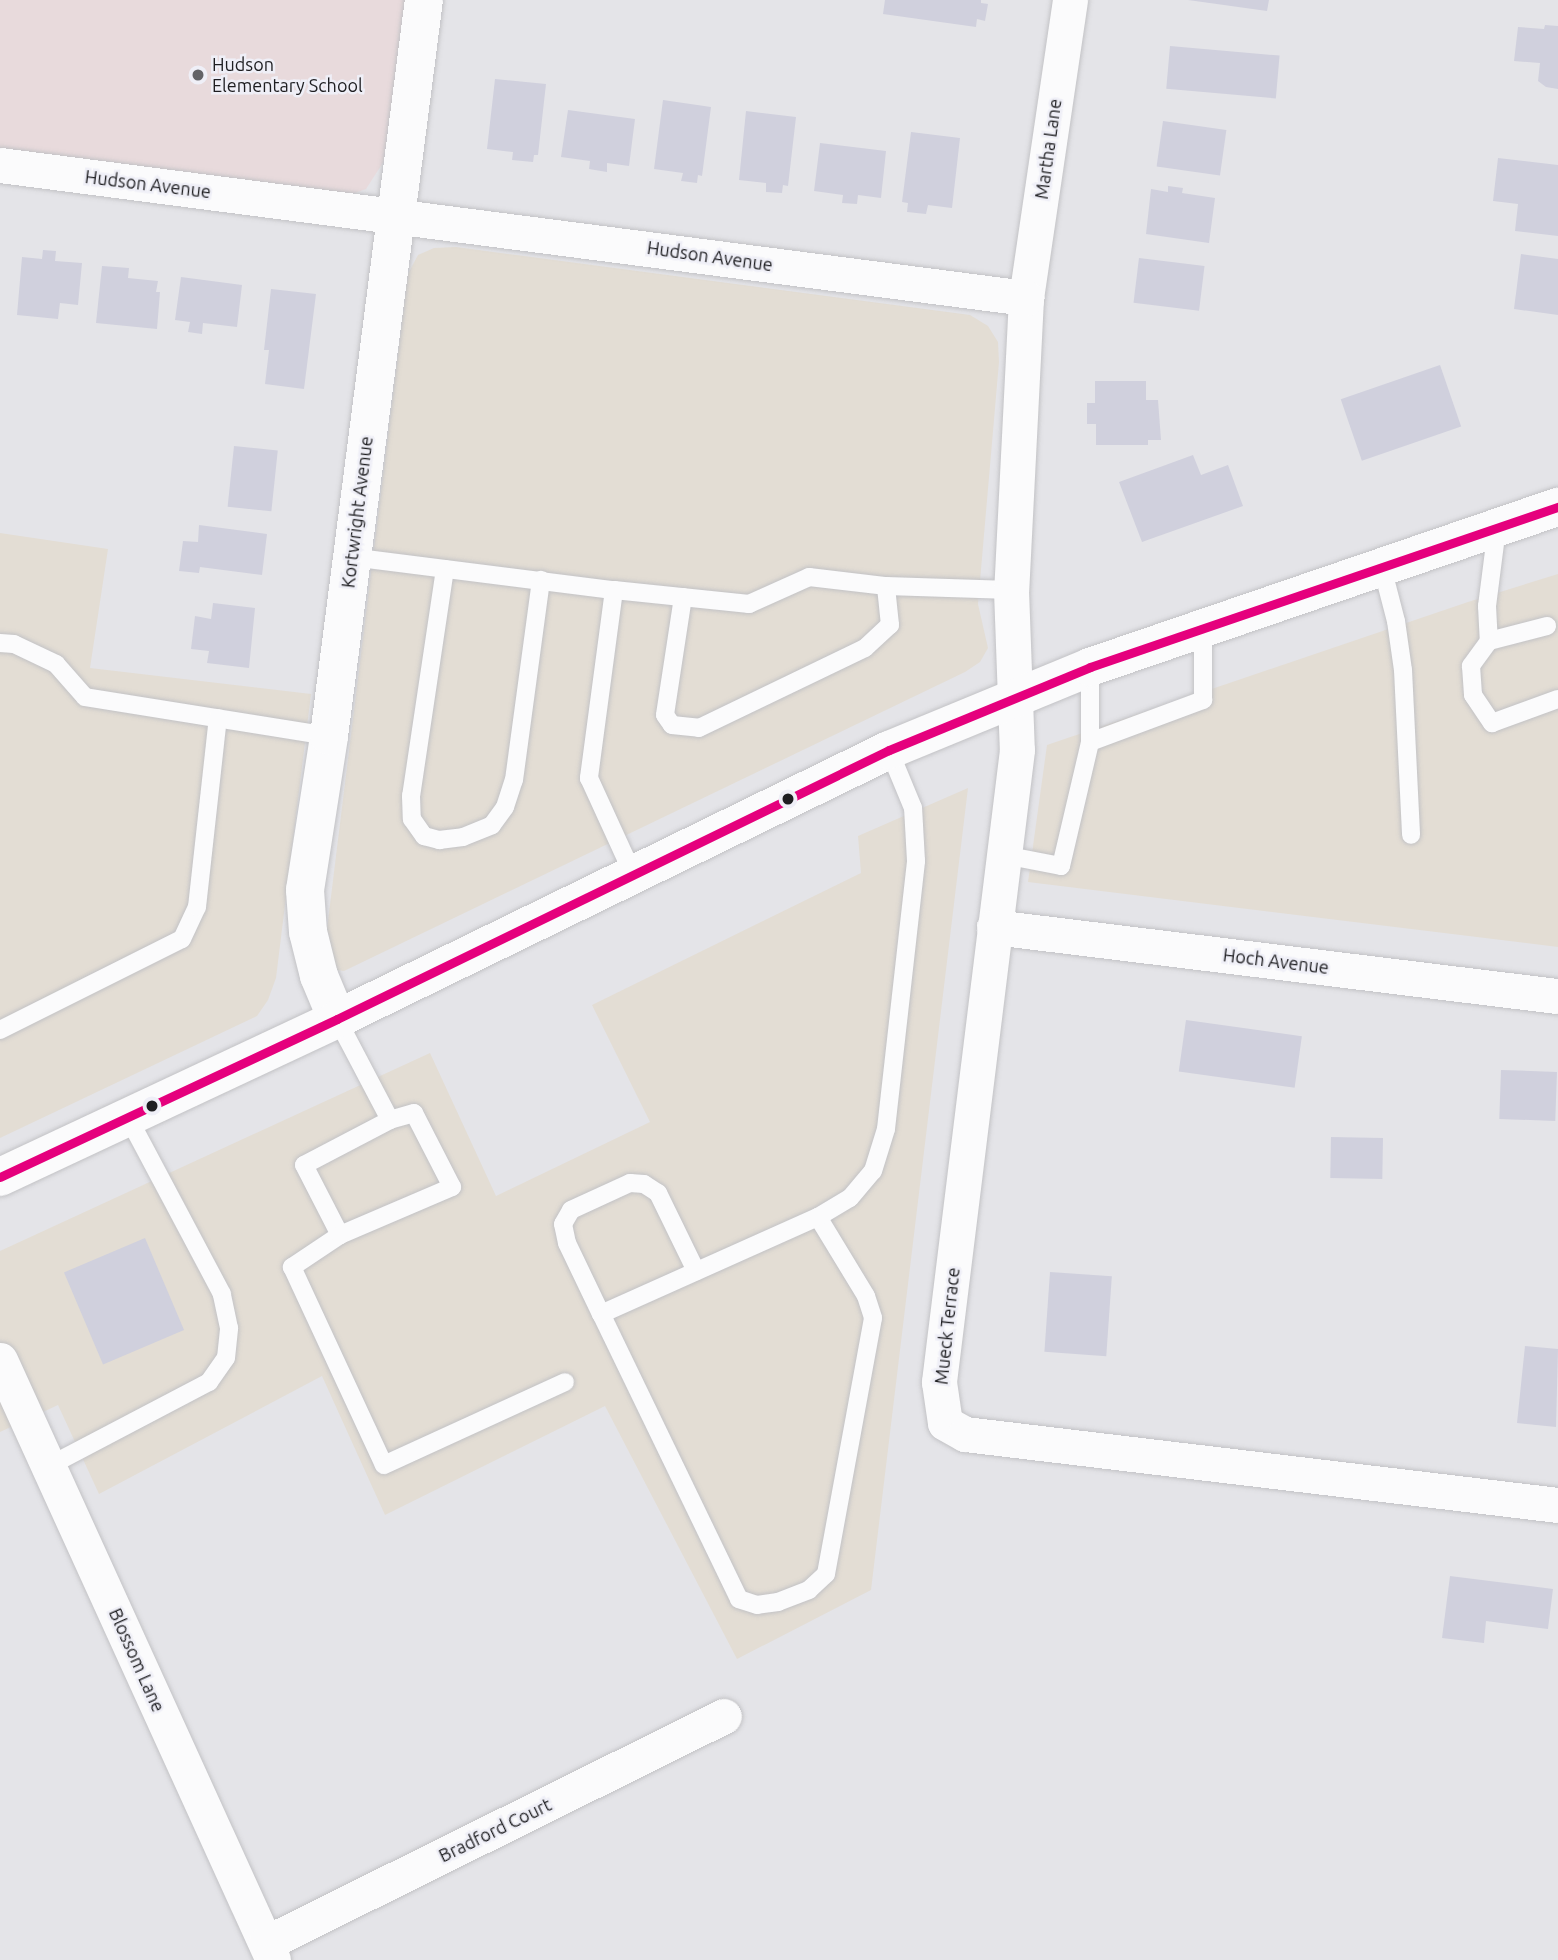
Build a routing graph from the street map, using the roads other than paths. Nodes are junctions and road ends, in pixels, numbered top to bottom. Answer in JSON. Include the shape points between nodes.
{"nodes":[{"id":1,"x":424,"y":0,"type":"edge"},
{"id":2,"x":1070,"y":0,"type":"edge"},
{"id":3,"x":0,"y":165,"type":"edge"},
{"id":4,"x":394,"y":214,"type":"junction"},
{"id":5,"x":1026,"y":298,"type":"junction"},
{"id":6,"x":1558,"y":507,"type":"edge"},
{"id":7,"x":1497,"y":528,"type":"junction"},
{"id":8,"x":351,"y":557,"type":"junction"},
{"id":9,"x":1382,"y":567,"type":"junction"},
{"id":10,"x":445,"y":569,"type":"junction"},
{"id":11,"x":541,"y":580,"type":"junction"},
{"id":12,"x":886,"y":586,"type":"junction"},
{"id":13,"x":614,"y":590,"type":"junction"},
{"id":14,"x":1011,"y":590,"type":"junction"},
{"id":15,"x":683,"y":597,"type":"junction"},
{"id":16,"x":1547,"y":626,"type":"dead end"},
{"id":17,"x":1203,"y":629,"type":"junction"},
{"id":18,"x":1489,"y":641,"type":"junction"},
{"id":19,"x":0,"y":643,"type":"edge"},
{"id":20,"x":1090,"y":667,"type":"junction"},
{"id":21,"x":1015,"y":696,"type":"junction"},
{"id":22,"x":1558,"y":699,"type":"edge"},
{"id":23,"x":218,"y":718,"type":"junction"},
{"id":24,"x":329,"y":736,"type":"junction"},
{"id":25,"x":1090,"y":741,"type":"junction"},
{"id":26,"x":889,"y":750,"type":"junction"},
{"id":27,"x":1411,"y":835,"type":"dead end"},
{"id":28,"x":1004,"y":855,"type":"junction"},
{"id":29,"x":633,"y":874,"type":"junction"},
{"id":30,"x":994,"y":927,"type":"junction"},
{"id":31,"x":1557,"y":996,"type":"edge"},
{"id":32,"x":337,"y":1019,"type":"junction"},
{"id":33,"x":0,"y":1030,"type":"edge"},
{"id":34,"x":127,"y":1115,"type":"junction"},
{"id":35,"x":390,"y":1121,"type":"junction"},
{"id":36,"x":0,"y":1177,"type":"edge"},
{"id":37,"x":818,"y":1217,"type":"junction"},
{"id":38,"x":340,"y":1235,"type":"junction"},
{"id":39,"x":696,"y":1271,"type":"junction"},
{"id":40,"x":601,"y":1314,"type":"junction"},
{"id":41,"x":0,"y":1360,"type":"edge"},
{"id":42,"x":565,"y":1382,"type":"dead end"},
{"id":43,"x":49,"y":1466,"type":"junction"},
{"id":44,"x":1558,"y":1505,"type":"edge"},
{"id":45,"x":724,"y":1716,"type":"dead end"},
{"id":46,"x":269,"y":1952,"type":"edge"}],
"edges":[{"from":1,"to":4,"type":"main road","name":"Kortwright Avenue"},
{"from":2,"to":5,"type":"street","name":"Martha Lane"},
{"from":3,"to":4,"type":"street","name":"Hudson Avenue"},
{"from":4,"to":5,"type":"street","name":"Hudson Avenue"},
{"from":4,"to":8,"type":"main road","name":"Kortwright Avenue"},
{"from":5,"to":14,"type":"street"},
{"from":6,"to":7,"type":"main road"},
{"from":7,"to":9,"type":"main road"},
{"from":7,"to":18,"type":"lane","via":[[1487,606]]},
{"from":8,"to":10,"type":"lane"},
{"from":8,"to":24,"type":"main road","name":"Kortwright Avenue"},
{"from":9,"to":17,"type":"main road"},
{"from":9,"to":27,"type":"lane","via":[[1403,670]]},
{"from":10,"to":11,"type":"lane"},
{"from":10,"to":11,"type":"lane","via":[[411,796],[412,820],[424,836],[439,840],[463,837],[492,825],[505,807],[514,780]]},
{"from":11,"to":13,"type":"lane"},
{"from":12,"to":14,"type":"lane"},
{"from":12,"to":15,"type":"lane","via":[[809,577],[749,604]]},
{"from":12,"to":15,"type":"lane","via":[[890,625],[865,648],[699,728],[672,724],[665,715]]},
{"from":13,"to":15,"type":"lane"},
{"from":13,"to":29,"type":"lane","via":[[589,778]]},
{"from":14,"to":21,"type":"street"},
{"from":16,"to":18,"type":"lane"},
{"from":17,"to":20,"type":"main road"},
{"from":17,"to":25,"type":"lane","via":[[1203,700]]},
{"from":18,"to":22,"type":"lane","via":[[1471,666],[1473,695],[1492,723]]},
{"from":19,"to":23,"type":"lane","via":[[14,644],[56,664],[85,697]]},
{"from":20,"to":21,"type":"main road"},
{"from":20,"to":25,"type":"lane"},
{"from":21,"to":26,"type":"main road"},
{"from":21,"to":28,"type":"street","name":"Mueck Terrace","via":[[1017,750]]},
{"from":23,"to":24,"type":"lane"},
{"from":23,"to":33,"type":"lane","via":[[197,907],[182,939]]},
{"from":24,"to":32,"type":"main road","name":"Kortwright Avenue","via":[[305,909],[319,976]]},
{"from":25,"to":28,"type":"lane","via":[[1062,866]]},
{"from":26,"to":29,"type":"main road"},
{"from":26,"to":37,"type":"lane","via":[[913,808],[916,861],[886,1129],[873,1171],[850,1198]]},
{"from":28,"to":30,"type":"street","name":"Mueck Terrace"},
{"from":29,"to":32,"type":"main road"},
{"from":30,"to":31,"type":"street","name":"Hoch Avenue"},
{"from":30,"to":44,"type":"street","name":"Mueck Terrace","via":[[939,1382],[945,1423],[965,1434]]},
{"from":32,"to":34,"type":"main road"},
{"from":32,"to":35,"type":"lane"},
{"from":34,"to":36,"type":"main road"},
{"from":34,"to":43,"type":"lane","via":[[222,1294],[229,1328],[226,1358],[209,1382]]},
{"from":35,"to":38,"type":"lane","via":[[304,1165]]},
{"from":35,"to":38,"type":"lane","via":[[414,1113],[452,1187]]},
{"from":37,"to":39,"type":"lane"},
{"from":37,"to":40,"type":"lane","via":[[866,1296],[873,1318],[826,1574],[809,1590],[757,1605],[739,1599]]},
{"from":38,"to":42,"type":"lane","via":[[292,1268],[384,1465]]},
{"from":39,"to":40,"type":"lane"},
{"from":39,"to":40,"type":"lane","via":[[657,1192],[630,1183],[571,1210],[563,1224],[566,1244]]},
{"from":41,"to":43,"type":"street","name":"Blossom Lane"},
{"from":43,"to":46,"type":"street","name":"Blossom Lane"},
{"from":45,"to":46,"type":"street","name":"Bradford Court"}]}
